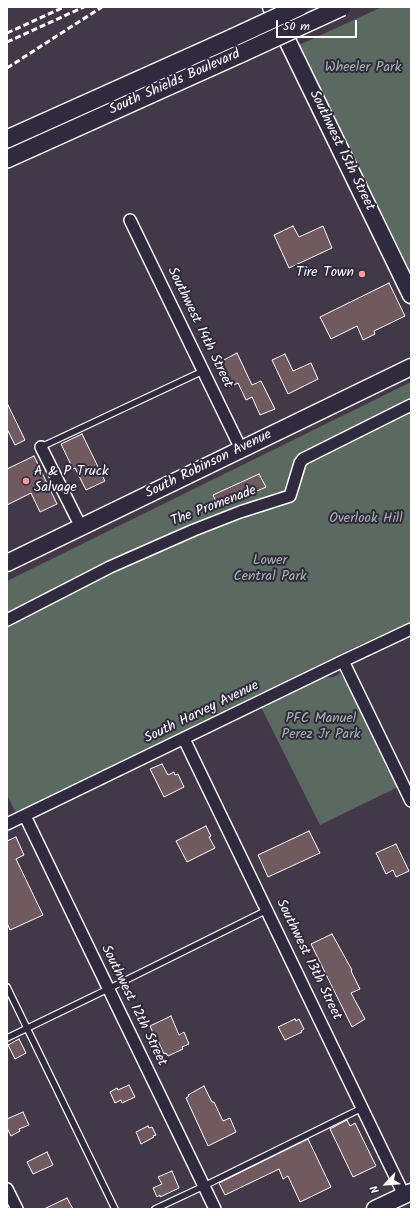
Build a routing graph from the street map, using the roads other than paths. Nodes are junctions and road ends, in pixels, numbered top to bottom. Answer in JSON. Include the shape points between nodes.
{"nodes":[{"id":1,"x":271,"y":7,"type":"edge"},
{"id":2,"x":299,"y":7,"type":"edge"},
{"id":3,"x":342,"y":7,"type":"edge"},
{"id":4,"x":7,"y":140,"type":"edge"},
{"id":5,"x":7,"y":159,"type":"edge"},
{"id":6,"x":130,"y":220,"type":"dead end"},
{"id":7,"x":411,"y":296,"type":"edge"},
{"id":8,"x":411,"y":367,"type":"edge"},
{"id":9,"x":203,"y":371,"type":"junction"},
{"id":10,"x":411,"y":405,"type":"edge"},
{"id":11,"x":41,"y":447,"type":"joint"},
{"id":12,"x":241,"y":449,"type":"junction"},
{"id":13,"x":81,"y":527,"type":"junction"},
{"id":14,"x":7,"y":563,"type":"edge"},
{"id":15,"x":7,"y":620,"type":"edge"},
{"id":16,"x":411,"y":629,"type":"edge"},
{"id":17,"x":342,"y":661,"type":"junction"},
{"id":18,"x":184,"y":739,"type":"junction"},
{"id":19,"x":411,"y":801,"type":"edge"},
{"id":20,"x":24,"y":816,"type":"junction"},
{"id":21,"x":7,"y":824,"type":"edge"},
{"id":22,"x":267,"y":910,"type":"junction"},
{"id":23,"x":7,"y":987,"type":"edge"},
{"id":24,"x":108,"y":989,"type":"junction"},
{"id":25,"x":27,"y":1028,"type":"junction"},
{"id":26,"x":7,"y":1038,"type":"edge"},
{"id":27,"x":362,"y":1108,"type":"junction"},
{"id":28,"x":204,"y":1186,"type":"junction"},
{"id":29,"x":7,"y":1189,"type":"edge"},
{"id":30,"x":408,"y":1193,"type":"edge"},
{"id":31,"x":17,"y":1209,"type":"edge"},
{"id":32,"x":114,"y":1209,"type":"edge"},
{"id":33,"x":155,"y":1209,"type":"edge"},
{"id":34,"x":215,"y":1209,"type":"edge"},
{"id":35,"x":375,"y":1209,"type":"edge"}],
"edges":[{"from":1,"to":7,"type":"main road","name":"Southwest 15th Street"},
{"from":2,"to":4,"type":"main road","name":"South Shields Boulevard","bridge":true},
{"from":3,"to":5,"type":"main road","name":"South Shields Boulevard","bridge":true},
{"from":6,"to":9,"type":"street","name":"Southwest 14th Street"},
{"from":8,"to":12,"type":"main road","name":"South Robinson Avenue"},
{"from":9,"to":11,"type":"lane"},
{"from":9,"to":12,"type":"street","name":"Southwest 14th Street"},
{"from":10,"to":15,"type":"street","name":"The Promenade","via":[[303,459],[290,496],[194,530],[110,567]]},
{"from":11,"to":13,"type":"street"},
{"from":12,"to":13,"type":"main road","name":"South Robinson Avenue"},
{"from":13,"to":14,"type":"main road","name":"South Robinson Avenue"},
{"from":16,"to":17,"type":"street","name":"South Harvey Avenue"},
{"from":17,"to":18,"type":"street","name":"South Harvey Avenue"},
{"from":17,"to":19,"type":"street"},
{"from":18,"to":20,"type":"street","name":"South Harvey Avenue"},
{"from":18,"to":22,"type":"street","name":"Southwest 13th Street"},
{"from":20,"to":21,"type":"street","name":"South Harvey Avenue"},
{"from":20,"to":24,"type":"street","name":"Southwest 12th Street"},
{"from":22,"to":24,"type":"lane"},
{"from":22,"to":27,"type":"street","name":"Southwest 13th Street"},
{"from":23,"to":25,"type":"lane"},
{"from":24,"to":25,"type":"lane"},
{"from":24,"to":28,"type":"street","name":"Southwest 12th Street"},
{"from":25,"to":26,"type":"lane"},
{"from":25,"to":32,"type":"lane"},
{"from":27,"to":28,"type":"lane"},
{"from":27,"to":30,"type":"street","name":"Southwest 13th Street"},
{"from":28,"to":33,"type":"lane"},
{"from":28,"to":34,"type":"street","name":"Southwest 12th Street"},
{"from":29,"to":31,"type":"street"},
{"from":30,"to":35,"type":"main road"}]}
